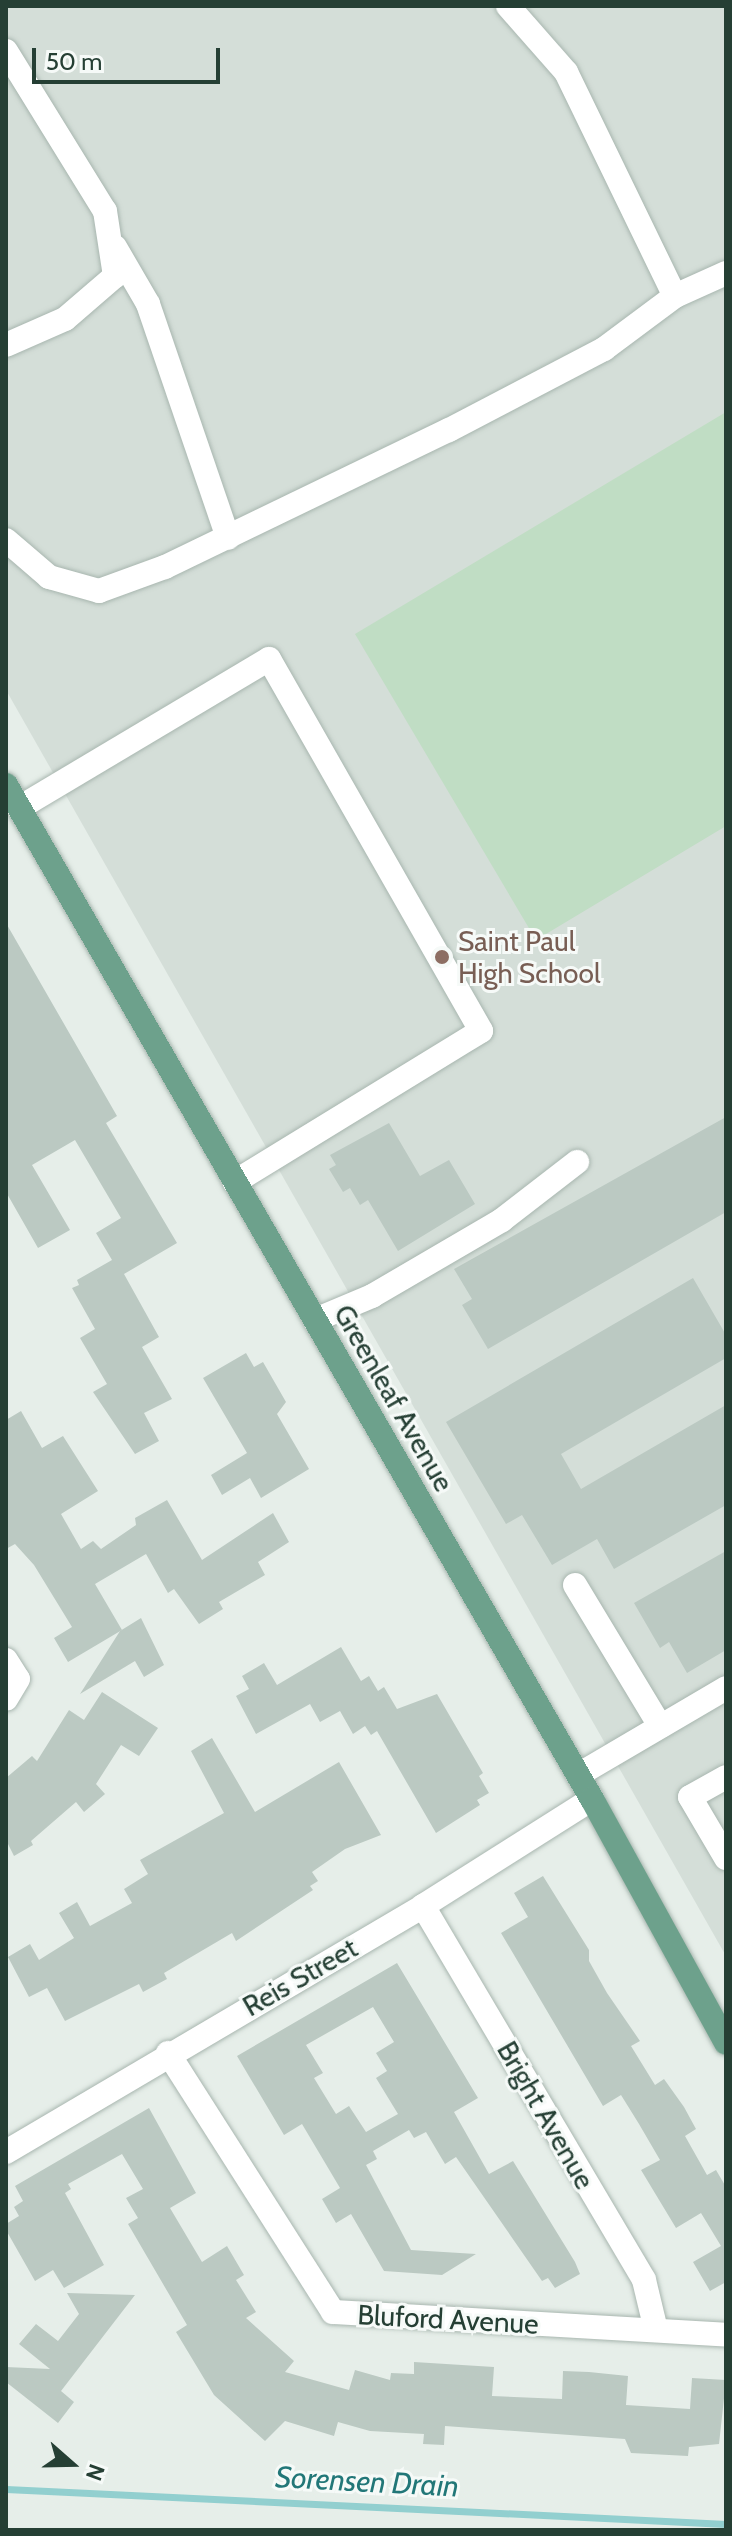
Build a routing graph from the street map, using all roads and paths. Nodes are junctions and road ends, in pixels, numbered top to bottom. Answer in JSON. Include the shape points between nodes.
{"nodes":[{"id":1,"x":508,"y":6,"type":"edge"},
{"id":2,"x":6,"y":51,"type":"edge"},
{"id":3,"x":108,"y":235,"type":"junction"},
{"id":4,"x":726,"y":273,"type":"edge"},
{"id":5,"x":675,"y":296,"type":"junction"},
{"id":6,"x":6,"y":345,"type":"edge"},
{"id":7,"x":228,"y":538,"type":"junction"},
{"id":8,"x":6,"y":540,"type":"edge"},
{"id":9,"x":6,"y":785,"type":"edge"},
{"id":10,"x":19,"y":808,"type":"junction"},
{"id":11,"x":577,"y":1162,"type":"dead end"},
{"id":12,"x":235,"y":1182,"type":"junction"},
{"id":13,"x":315,"y":1320,"type":"junction"},
{"id":14,"x":575,"y":1585,"type":"dead end"},
{"id":15,"x":726,"y":1688,"type":"edge"},
{"id":16,"x":660,"y":1726,"type":"junction"},
{"id":17,"x":578,"y":1775,"type":"junction"},
{"id":18,"x":726,"y":1777,"type":"edge"},
{"id":19,"x":592,"y":1799,"type":"junction"},
{"id":20,"x":726,"y":1858,"type":"edge"},
{"id":21,"x":423,"y":1906,"type":"junction"},
{"id":22,"x":726,"y":2043,"type":"edge"},
{"id":23,"x":168,"y":2053,"type":"junction"},
{"id":24,"x":6,"y":2152,"type":"edge"},
{"id":25,"x":656,"y":2330,"type":"junction"},
{"id":26,"x":726,"y":2335,"type":"edge"}],
"edges":[{"from":1,"to":5,"type":"street","via":[[566,72]]},
{"from":2,"to":3,"type":"street","via":[[105,211]]},
{"from":3,"to":6,"type":"street","via":[[115,276],[65,319]]},
{"from":3,"to":7,"type":"street","via":[[148,304]]},
{"from":4,"to":5,"type":"street"},
{"from":5,"to":7,"type":"street","via":[[604,349]]},
{"from":7,"to":8,"type":"street","via":[[99,591],[49,577]]},
{"from":9,"to":10,"type":"main road","name":"Greenleaf Avenue"},
{"from":10,"to":12,"type":"main road","name":"Greenleaf Avenue"},
{"from":10,"to":12,"type":"street","via":[[269,659],[481,1031]]},
{"from":11,"to":13,"type":"street","via":[[502,1220],[372,1296]]},
{"from":12,"to":13,"type":"main road","name":"Greenleaf Avenue"},
{"from":13,"to":17,"type":"main road","name":"Greenleaf Avenue"},
{"from":14,"to":16,"type":"street"},
{"from":15,"to":16,"type":"street"},
{"from":16,"to":17,"type":"street"},
{"from":17,"to":19,"type":"main road","name":"Greenleaf Avenue"},
{"from":18,"to":20,"type":"street","via":[[690,1797]]},
{"from":19,"to":21,"type":"street","name":"Reis Street"},
{"from":19,"to":22,"type":"main road","name":"Greenleaf Avenue"},
{"from":21,"to":23,"type":"street","name":"Reis Street"},
{"from":21,"to":25,"type":"street","name":"Bright Avenue","via":[[644,2280]]},
{"from":23,"to":24,"type":"street","name":"Reis Street"},
{"from":23,"to":25,"type":"street","name":"Bluford Avenue","via":[[333,2312]]},
{"from":25,"to":26,"type":"street","name":"Bluford Avenue"}]}
